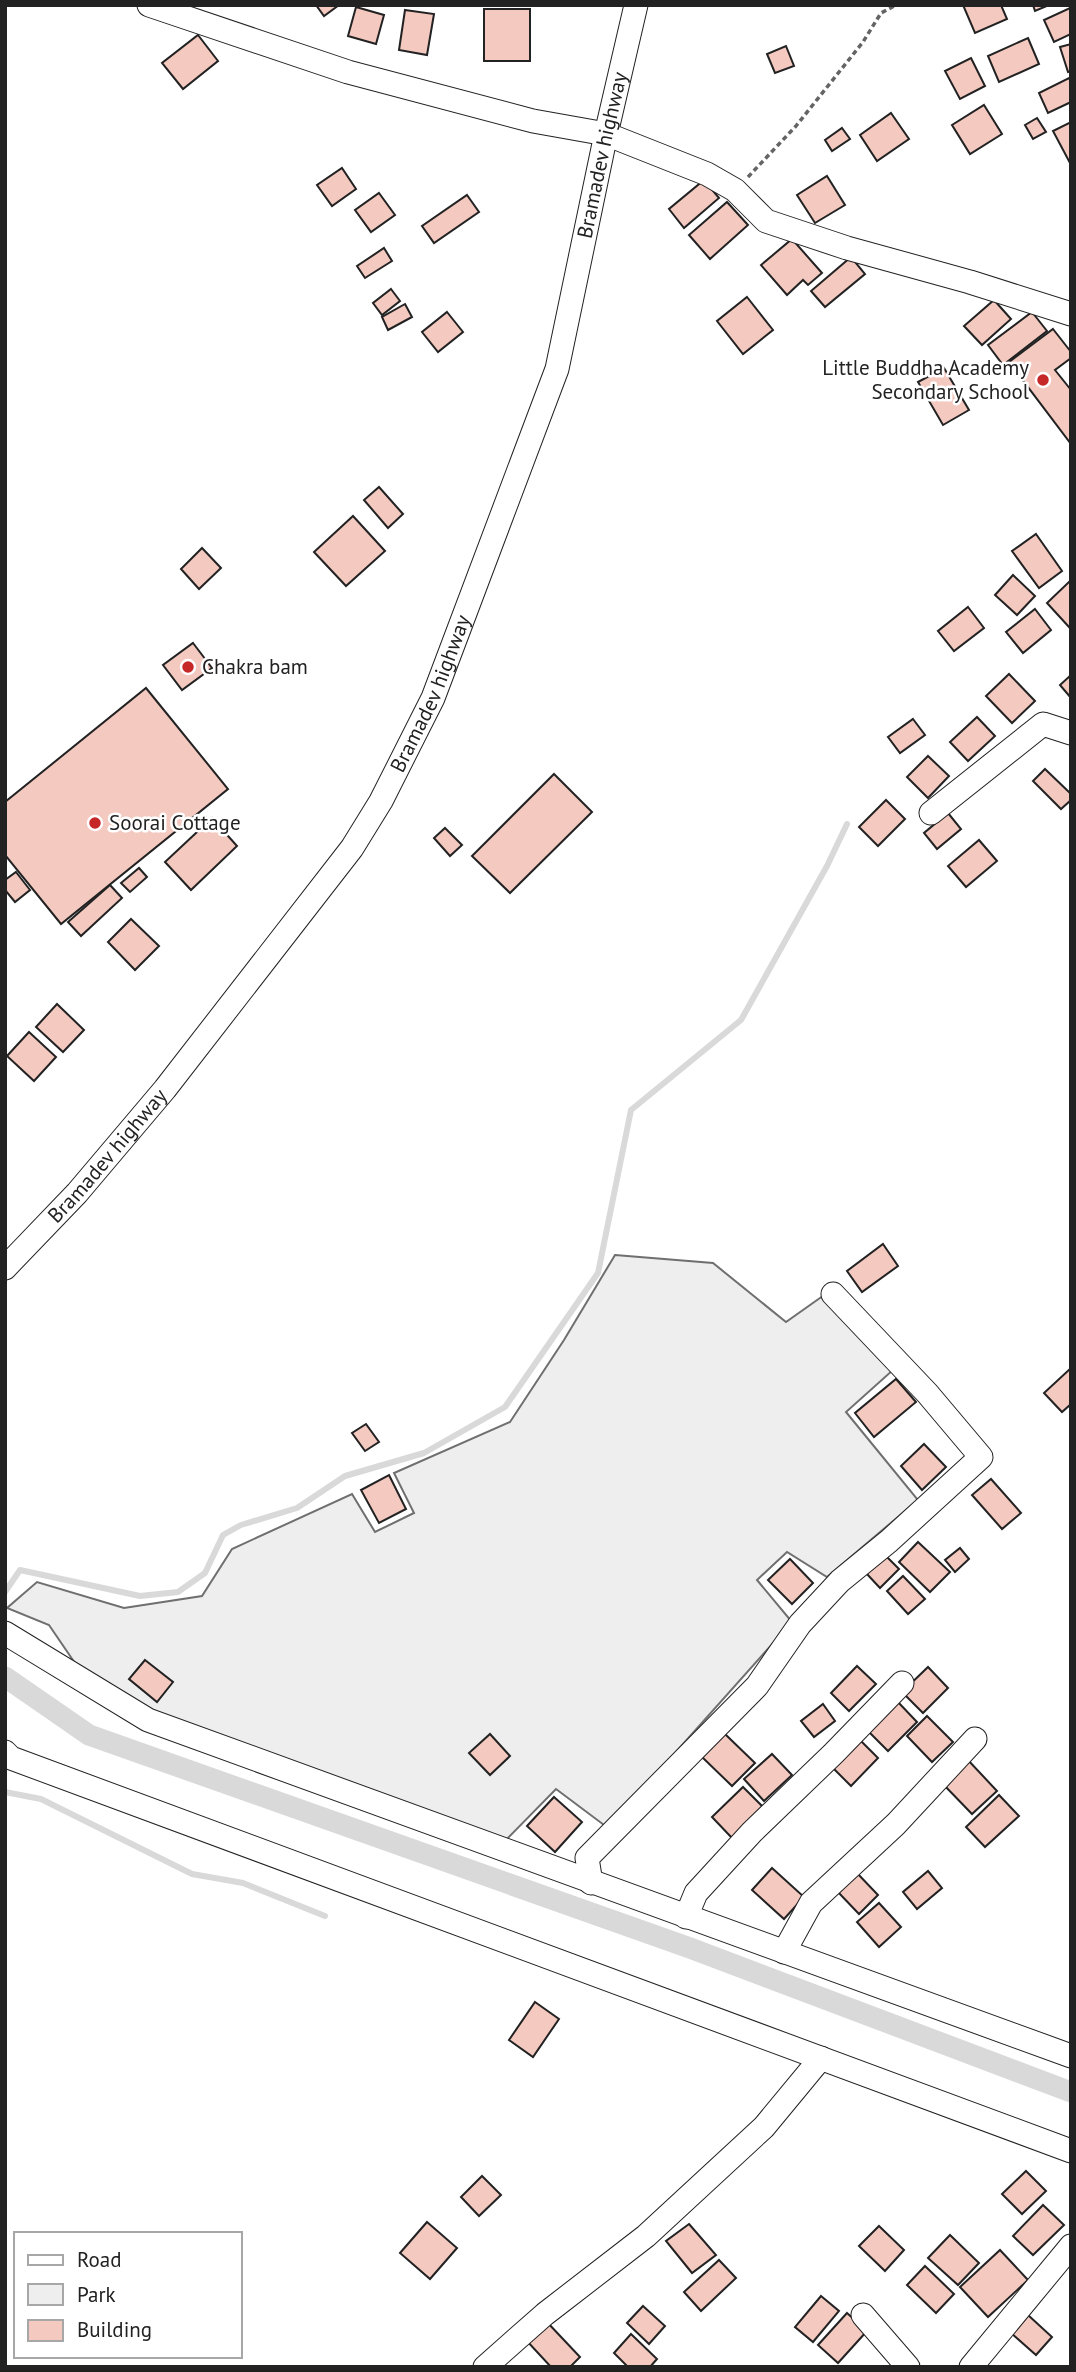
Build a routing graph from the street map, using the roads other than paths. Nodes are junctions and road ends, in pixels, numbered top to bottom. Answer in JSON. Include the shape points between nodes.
{"nodes":[{"id":1,"x":149,"y":5,"type":"edge"},
{"id":2,"x":636,"y":5,"type":"edge"},
{"id":3,"x":606,"y":134,"type":"junction"},
{"id":4,"x":1071,"y":314,"type":"edge"},
{"id":5,"x":1071,"y":733,"type":"edge"},
{"id":6,"x":931,"y":813,"type":"dead end"},
{"id":7,"x":5,"y":1268,"type":"edge"},
{"id":8,"x":833,"y":1294,"type":"dead end"},
{"id":9,"x":5,"y":1633,"type":"edge"},
{"id":10,"x":902,"y":1683,"type":"dead end"},
{"id":11,"x":975,"y":1739,"type":"dead end"},
{"id":12,"x":5,"y":1752,"type":"edge"},
{"id":13,"x":591,"y":1882,"type":"junction"},
{"id":14,"x":686,"y":1917,"type":"junction"},
{"id":15,"x":784,"y":1952,"type":"junction"},
{"id":16,"x":1071,"y":2056,"type":"edge"},
{"id":17,"x":821,"y":2058,"type":"junction"},
{"id":18,"x":1071,"y":2151,"type":"edge"},
{"id":19,"x":1071,"y":2246,"type":"edge"},
{"id":20,"x":863,"y":2315,"type":"dead end"},
{"id":21,"x":485,"y":2367,"type":"edge"},
{"id":22,"x":908,"y":2367,"type":"edge"},
{"id":23,"x":971,"y":2367,"type":"edge"}],
"edges":[{"from":1,"to":3,"type":"street","via":[[348,72],[533,121]]},
{"from":2,"to":3,"type":"street","name":"Bramadev highway"},
{"from":3,"to":4,"type":"street","via":[[707,174],[735,190],[766,221]]},
{"from":3,"to":7,"type":"street","name":"Bramadev highway","via":[[557,369],[433,698],[381,801],[352,848],[165,1089],[77,1193]]},
{"from":5,"to":6,"type":"street","via":[[1043,724]]},
{"from":8,"to":13,"type":"street","via":[[981,1457],[840,1581],[800,1624],[757,1686],[587,1858]]},
{"from":9,"to":13,"type":"street","via":[[148,1720]]},
{"from":10,"to":14,"type":"street","via":[[752,1832],[696,1894]]},
{"from":11,"to":15,"type":"street","via":[[896,1824],[811,1903]]},
{"from":12,"to":17,"type":"street","via":[[11,1758]]},
{"from":13,"to":14,"type":"street"},
{"from":14,"to":15,"type":"street"},
{"from":15,"to":16,"type":"street"},
{"from":17,"to":18,"type":"street"},
{"from":17,"to":21,"type":"street","via":[[764,2127],[646,2236]]},
{"from":19,"to":23,"type":"street"},
{"from":20,"to":22,"type":"street"}]}
